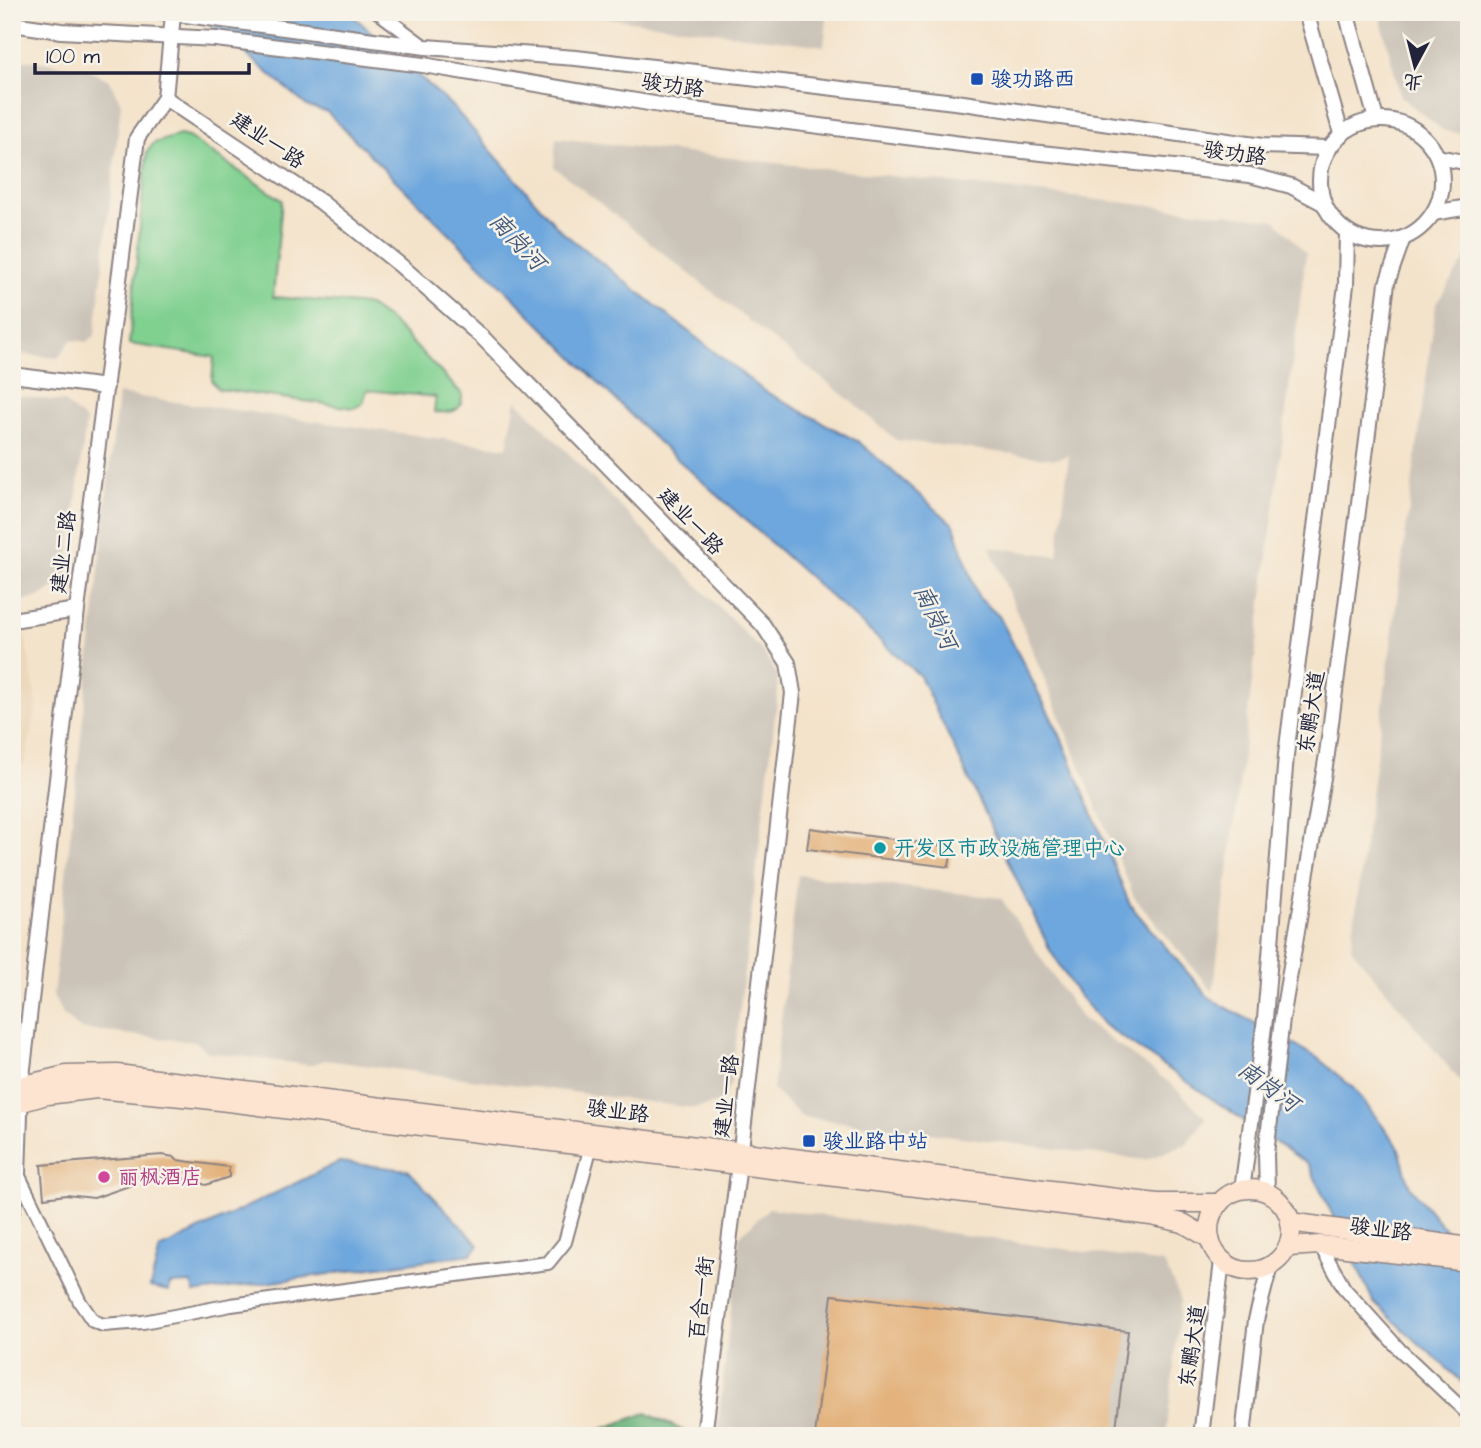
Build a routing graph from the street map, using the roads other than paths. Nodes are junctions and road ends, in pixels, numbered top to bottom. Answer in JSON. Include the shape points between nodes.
{"nodes":[{"id":1,"x":378,"y":12,"type":"edge"},
{"id":2,"x":1306,"y":12,"type":"edge"},
{"id":3,"x":1346,"y":12,"type":"edge"},
{"id":4,"x":168,"y":13,"type":"edge"},
{"id":5,"x":12,"y":24,"type":"edge"},
{"id":6,"x":172,"y":36,"type":"junction"},
{"id":7,"x":426,"y":47,"type":"junction"},
{"id":8,"x":165,"y":98,"type":"junction"},
{"id":9,"x":1376,"y":119,"type":"junction"},
{"id":10,"x":1341,"y":133,"type":"junction"},
{"id":11,"x":1328,"y":148,"type":"junction"},
{"id":12,"x":1438,"y":157,"type":"junction"},
{"id":13,"x":1469,"y":163,"type":"edge"},
{"id":14,"x":1323,"y":203,"type":"junction"},
{"id":15,"x":1469,"y":207,"type":"edge"},
{"id":16,"x":1433,"y":214,"type":"junction"},
{"id":17,"x":1347,"y":232,"type":"junction"},
{"id":18,"x":1404,"y":238,"type":"junction"},
{"id":19,"x":12,"y":375,"type":"edge"},
{"id":20,"x":106,"y":387,"type":"junction"},
{"id":21,"x":77,"y":610,"type":"junction"},
{"id":22,"x":12,"y":620,"type":"edge"},
{"id":23,"x":16,"y":1096,"type":"edge"},
{"id":24,"x":591,"y":1146,"type":"junction"},
{"id":25,"x":740,"y":1157,"type":"junction"},
{"id":26,"x":18,"y":1174,"type":"junction"},
{"id":27,"x":1242,"y":1190,"type":"junction"},
{"id":28,"x":1267,"y":1193,"type":"junction"},
{"id":29,"x":1220,"y":1203,"type":"junction"},
{"id":30,"x":12,"y":1212,"type":"edge"},
{"id":31,"x":1290,"y":1222,"type":"junction"},
{"id":32,"x":1210,"y":1239,"type":"junction"},
{"id":33,"x":1330,"y":1240,"type":"junction"},
{"id":34,"x":1288,"y":1247,"type":"junction"},
{"id":35,"x":1469,"y":1247,"type":"edge"},
{"id":36,"x":1222,"y":1261,"type":"junction"},
{"id":37,"x":1469,"y":1262,"type":"edge"},
{"id":38,"x":1270,"y":1266,"type":"junction"},
{"id":39,"x":1469,"y":1415,"type":"edge"},
{"id":40,"x":704,"y":1436,"type":"edge"},
{"id":41,"x":1201,"y":1436,"type":"edge"},
{"id":42,"x":1242,"y":1436,"type":"edge"}],
"edges":[{"from":1,"to":7,"type":"street"},
{"from":2,"to":10,"type":"street"},
{"from":3,"to":9,"type":"street"},
{"from":4,"to":6,"type":"street","name":"建业二路"},
{"from":4,"to":7,"type":"street","name":"骏功路"},
{"from":5,"to":6,"type":"street","name":"骏功路"},
{"from":6,"to":8,"type":"street","name":"建业二路"},
{"from":6,"to":14,"type":"street","name":"骏功路","via":[[423,65],[678,108],[1250,175],[1292,186]]},
{"from":7,"to":11,"type":"street","name":"骏功路","via":[[668,68],[962,103],[1262,146]]},
{"from":8,"to":20,"type":"street","name":"建业二路","via":[[137,138]]},
{"from":8,"to":25,"type":"street","name":"建业一路","via":[[321,201],[484,339],[776,640],[788,663],[793,694]]},
{"from":9,"to":10,"type":"street"},
{"from":9,"to":12,"type":"street","via":[[1413,128]]},
{"from":10,"to":11,"type":"street"},
{"from":11,"to":14,"type":"street","via":[[1319,184]]},
{"from":12,"to":13,"type":"street"},
{"from":12,"to":16,"type":"street","via":[[1441,196]]},
{"from":14,"to":17,"type":"street"},
{"from":15,"to":16,"type":"street"},
{"from":16,"to":18,"type":"street"},
{"from":17,"to":18,"type":"street","via":[[1365,240]]},
{"from":17,"to":27,"type":"street","name":"东鹏大道","via":[[1346,285],[1286,755],[1265,1019]]},
{"from":18,"to":28,"type":"street","name":"东鹏大道","via":[[1387,282],[1327,754],[1282,1019],[1266,1154]]},
{"from":19,"to":20,"type":"street"},
{"from":20,"to":21,"type":"street","name":"建业二路"},
{"from":21,"to":22,"type":"street"},
{"from":21,"to":23,"type":"street","name":"建业二路"},
{"from":23,"to":24,"type":"main road","name":"骏业路","via":[[125,1090]]},
{"from":23,"to":25,"type":"main road","name":"骏业路","via":[[66,1075],[117,1074]]},
{"from":23,"to":26,"type":"street","name":"建业二路"},
{"from":24,"to":25,"type":"main road","name":"骏业路"},
{"from":24,"to":26,"type":"street","via":[[565,1242],[548,1263],[231,1305],[118,1325],[93,1321],[80,1302]]},
{"from":25,"to":29,"type":"main road","name":"骏业路","via":[[1157,1203]]},
{"from":25,"to":32,"type":"main road","name":"骏业路","via":[[1151,1216],[1183,1223]]},
{"from":25,"to":40,"type":"street","name":"百合一街"},
{"from":26,"to":30,"type":"street","name":"建业二路"},
{"from":27,"to":28,"type":"main road"},
{"from":27,"to":29,"type":"main road"},
{"from":28,"to":31,"type":"main road","via":[[1286,1210]]},
{"from":29,"to":32,"type":"main road","via":[[1213,1213]]},
{"from":31,"to":33,"type":"main road","name":"骏业路"},
{"from":31,"to":34,"type":"main road"},
{"from":32,"to":36,"type":"main road"},
{"from":33,"to":34,"type":"main road","name":"骏业路"},
{"from":33,"to":35,"type":"main road","name":"骏业路"},
{"from":33,"to":37,"type":"main road","name":"骏业路"},
{"from":33,"to":39,"type":"street","via":[[1344,1288],[1400,1350]]},
{"from":34,"to":38,"type":"main road"},
{"from":36,"to":38,"type":"main road","via":[[1245,1271]]},
{"from":36,"to":41,"type":"street","name":"东鹏大道"},
{"from":38,"to":42,"type":"street","via":[[1256,1320]]}]}
